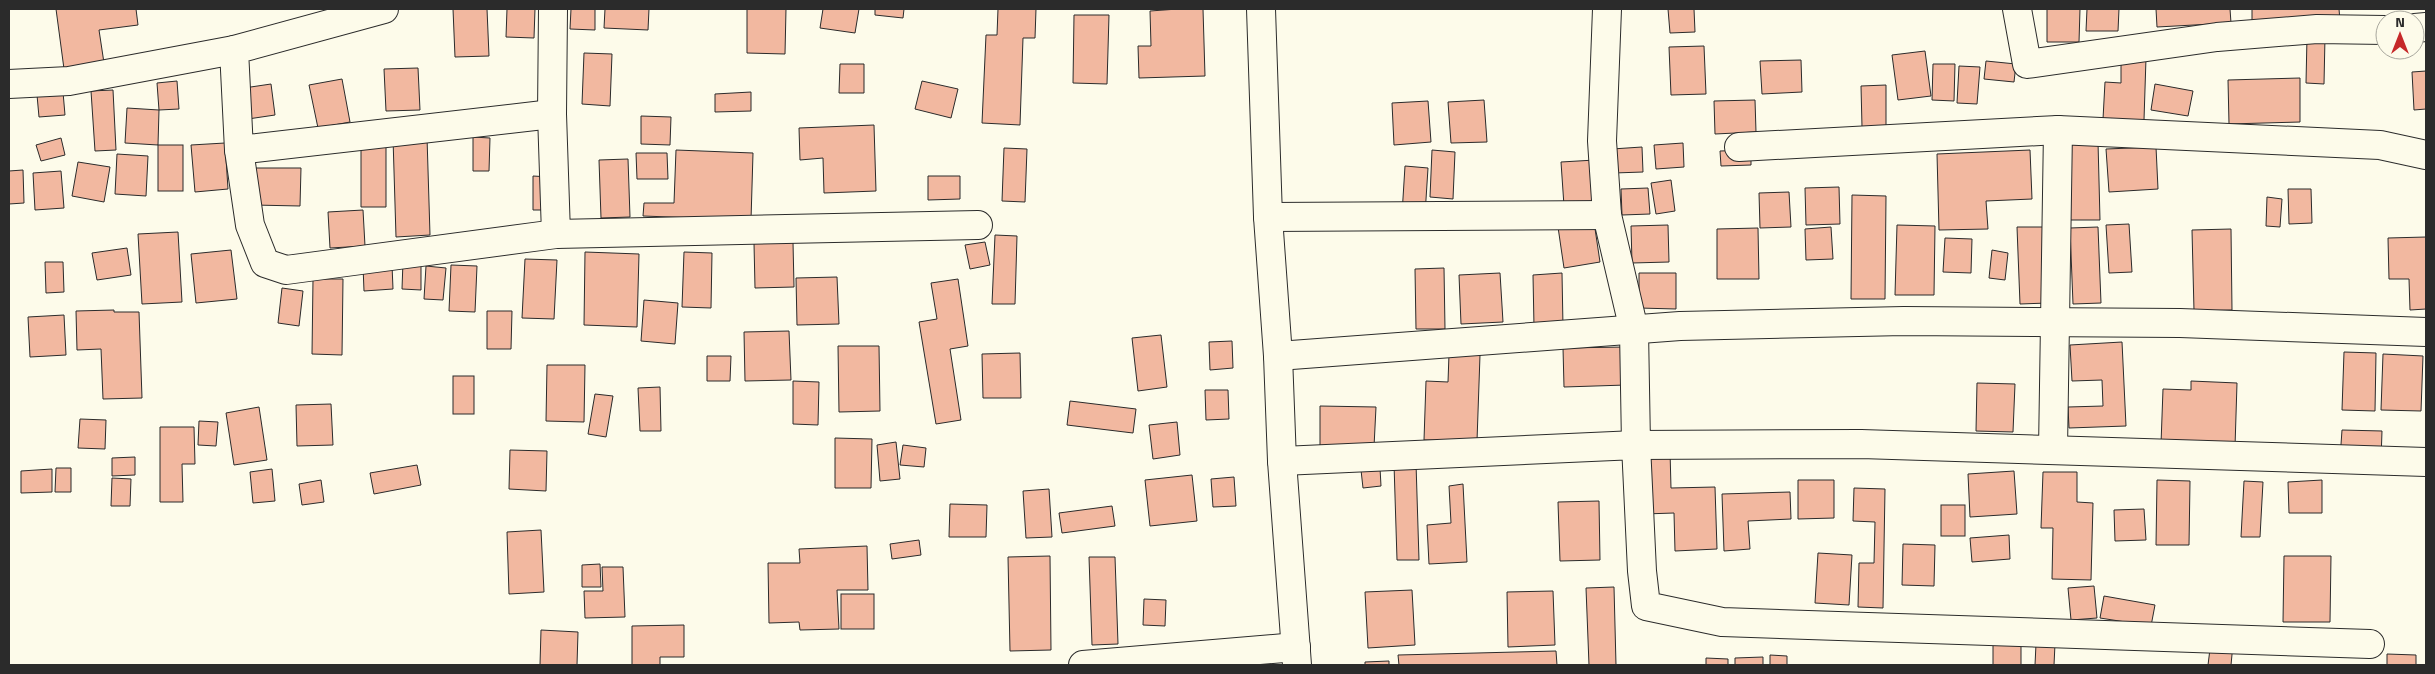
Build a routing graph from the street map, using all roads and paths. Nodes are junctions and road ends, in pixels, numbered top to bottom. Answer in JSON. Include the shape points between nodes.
{"nodes":[{"id":1,"x":384,"y":9,"type":"edge"},
{"id":2,"x":553,"y":9,"type":"edge"},
{"id":3,"x":1261,"y":9,"type":"edge"},
{"id":4,"x":1607,"y":9,"type":"edge"},
{"id":5,"x":2017,"y":9,"type":"edge"},
{"id":6,"x":2374,"y":23,"type":"edge"},
{"id":7,"x":234,"y":50,"type":"junction"},
{"id":8,"x":9,"y":84,"type":"edge"},
{"id":9,"x":552,"y":114,"type":"junction"},
{"id":10,"x":2058,"y":130,"type":"junction"},
{"id":11,"x":1739,"y":147,"type":"dead end"},
{"id":12,"x":239,"y":150,"type":"junction"},
{"id":13,"x":2426,"y":155,"type":"edge"},
{"id":14,"x":1607,"y":215,"type":"junction"},
{"id":15,"x":1268,"y":217,"type":"junction"},
{"id":16,"x":978,"y":225,"type":"dead end"},
{"id":17,"x":556,"y":234,"type":"junction"},
{"id":18,"x":2056,"y":321,"type":"junction"},
{"id":19,"x":1634,"y":330,"type":"junction"},
{"id":20,"x":2426,"y":332,"type":"edge"},
{"id":21,"x":1278,"y":356,"type":"junction"},
{"id":22,"x":1636,"y":445,"type":"junction"},
{"id":23,"x":2053,"y":450,"type":"junction"},
{"id":24,"x":1282,"y":461,"type":"junction"},
{"id":25,"x":2426,"y":462,"type":"edge"},
{"id":26,"x":2370,"y":644,"type":"dead end"},
{"id":27,"x":1296,"y":656,"type":"edge"},
{"id":28,"x":1083,"y":665,"type":"edge"}],
"edges":[{"from":1,"to":7,"type":"street"},
{"from":2,"to":9,"type":"street"},
{"from":3,"to":15,"type":"street"},
{"from":4,"to":14,"type":"street","via":[[1602,141]]},
{"from":5,"to":6,"type":"street","via":[[2027,64],[2217,37]]},
{"from":7,"to":8,"type":"street","via":[[70,81]]},
{"from":7,"to":12,"type":"street"},
{"from":9,"to":12,"type":"street"},
{"from":9,"to":17,"type":"street"},
{"from":10,"to":11,"type":"street"},
{"from":10,"to":13,"type":"street","via":[[2380,145]]},
{"from":10,"to":18,"type":"street"},
{"from":12,"to":17,"type":"street","via":[[250,225],[262,256],[265,263],[286,270]]},
{"from":14,"to":15,"type":"street"},
{"from":14,"to":19,"type":"street"},
{"from":15,"to":21,"type":"street"},
{"from":16,"to":17,"type":"street"},
{"from":18,"to":19,"type":"street","via":[[1904,320]]},
{"from":18,"to":20,"type":"street"},
{"from":18,"to":23,"type":"street"},
{"from":19,"to":21,"type":"street"},
{"from":19,"to":22,"type":"street"},
{"from":21,"to":24,"type":"street"},
{"from":22,"to":23,"type":"street","via":[[1861,444]]},
{"from":22,"to":24,"type":"street"},
{"from":22,"to":26,"type":"street","via":[[1646,606],[1722,622]]},
{"from":23,"to":25,"type":"street"},
{"from":24,"to":27,"type":"street"},
{"from":27,"to":28,"type":"street"}]}
